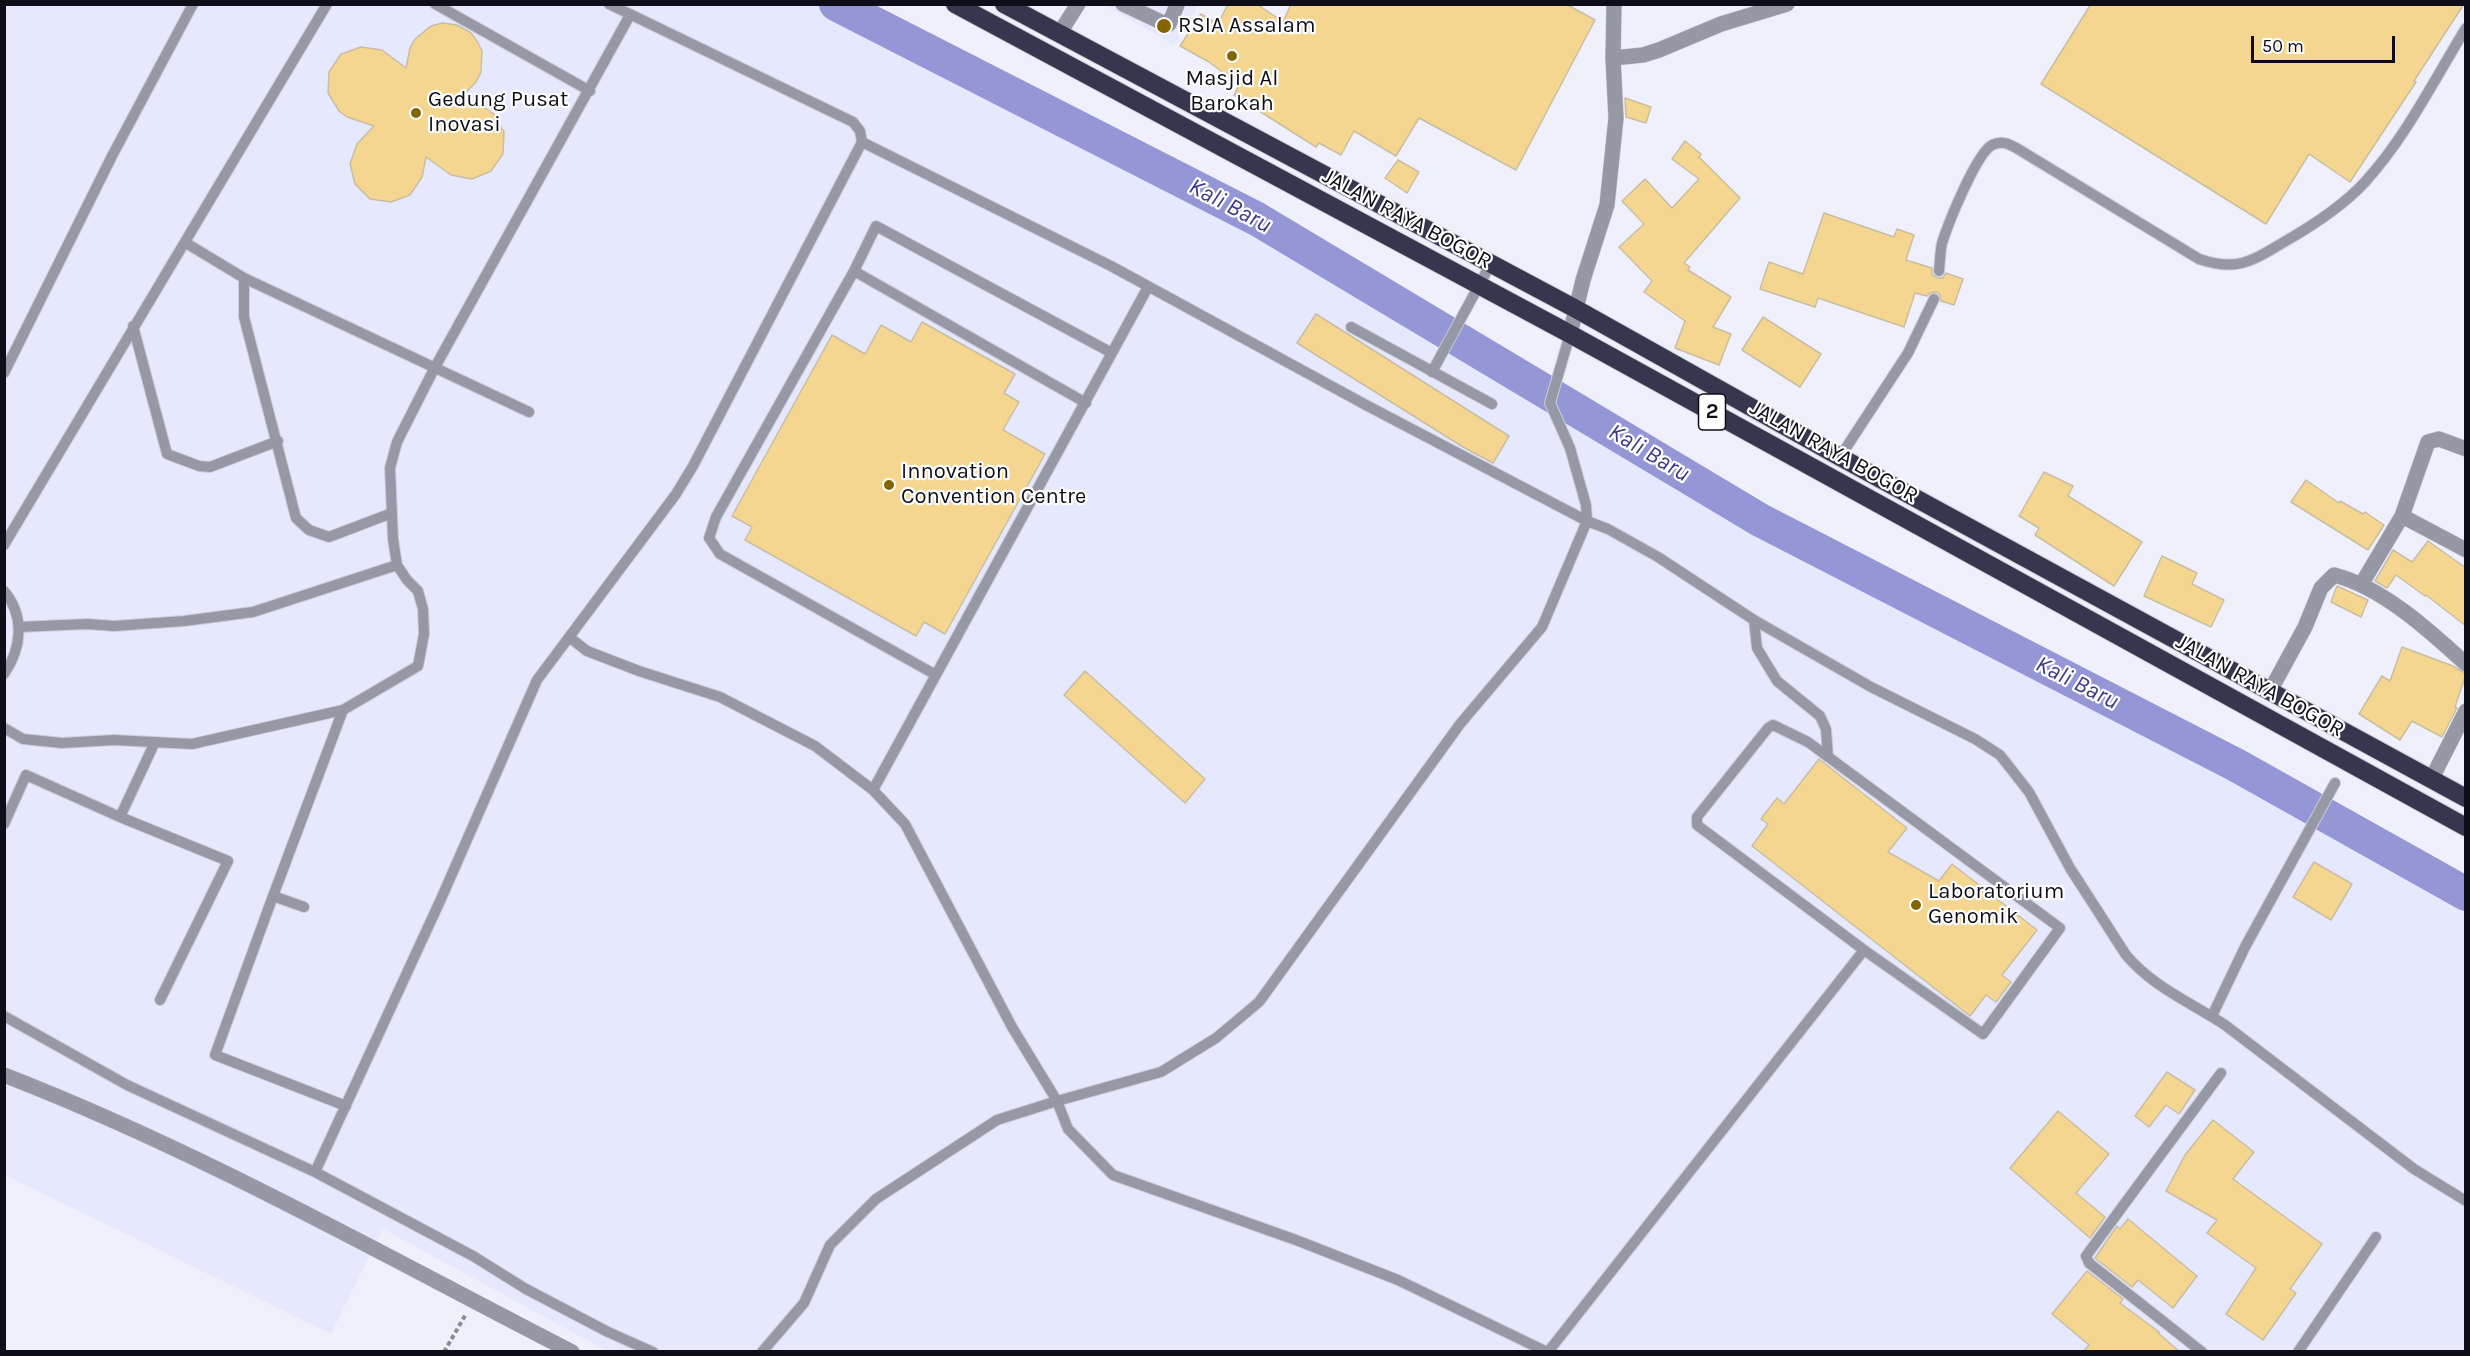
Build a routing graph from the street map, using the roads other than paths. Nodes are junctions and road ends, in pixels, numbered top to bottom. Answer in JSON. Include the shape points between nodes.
{"nodes":[{"id":1,"x":193,"y":4,"type":"edge"},
{"id":2,"x":327,"y":4,"type":"edge"},
{"id":3,"x":435,"y":4,"type":"edge"},
{"id":4,"x":609,"y":4,"type":"edge"},
{"id":5,"x":955,"y":4,"type":"edge"},
{"id":6,"x":1004,"y":4,"type":"edge"},
{"id":7,"x":1078,"y":4,"type":"edge"},
{"id":8,"x":1123,"y":4,"type":"edge"},
{"id":9,"x":1614,"y":4,"type":"edge"},
{"id":10,"x":1787,"y":4,"type":"edge"},
{"id":11,"x":1177,"y":5,"type":"edge"},
{"id":12,"x":630,"y":15,"type":"junction"},
{"id":13,"x":2466,"y":28,"type":"edge"},
{"id":14,"x":1059,"y":34,"type":"junction"},
{"id":15,"x":1613,"y":58,"type":"junction"},
{"id":16,"x":590,"y":91,"type":"junction"},
{"id":17,"x":862,"y":142,"type":"junction"},
{"id":18,"x":186,"y":243,"type":"junction"},
{"id":19,"x":1490,"y":265,"type":"junction"},
{"id":20,"x":854,"y":271,"type":"junction"},
{"id":21,"x":1940,"y":271,"type":"dead end"},
{"id":22,"x":244,"y":278,"type":"junction"},
{"id":23,"x":1479,"y":285,"type":"junction"},
{"id":24,"x":1148,"y":287,"type":"junction"},
{"id":25,"x":1934,"y":299,"type":"dead end"},
{"id":26,"x":1576,"y":309,"type":"junction"},
{"id":27,"x":133,"y":326,"type":"junction"},
{"id":28,"x":1351,"y":327,"type":"dead end"},
{"id":29,"x":1570,"y":334,"type":"junction"},
{"id":30,"x":1112,"y":353,"type":"junction"},
{"id":31,"x":434,"y":369,"type":"junction"},
{"id":32,"x":1432,"y":372,"type":"junction"},
{"id":33,"x":4,"y":373,"type":"edge"},
{"id":34,"x":1086,"y":403,"type":"junction"},
{"id":35,"x":1491,"y":404,"type":"dead end"},
{"id":36,"x":529,"y":412,"type":"dead end"},
{"id":37,"x":278,"y":441,"type":"junction"},
{"id":38,"x":2466,"y":450,"type":"edge"},
{"id":39,"x":1840,"y":458,"type":"junction"},
{"id":40,"x":392,"y":513,"type":"junction"},
{"id":41,"x":2402,"y":516,"type":"junction"},
{"id":42,"x":1587,"y":521,"type":"junction"},
{"id":43,"x":4,"y":545,"type":"edge"},
{"id":44,"x":2466,"y":550,"type":"edge"},
{"id":45,"x":397,"y":565,"type":"junction"},
{"id":46,"x":2361,"y":585,"type":"junction"},
{"id":47,"x":4,"y":591,"type":"edge"},
{"id":48,"x":1754,"y":620,"type":"junction"},
{"id":49,"x":19,"y":627,"type":"junction"},
{"id":50,"x":568,"y":637,"type":"junction"},
{"id":51,"x":2466,"y":664,"type":"edge"},
{"id":52,"x":4,"y":674,"type":"edge"},
{"id":53,"x":936,"y":675,"type":"junction"},
{"id":54,"x":2269,"y":693,"type":"junction"},
{"id":55,"x":343,"y":710,"type":"junction"},
{"id":56,"x":2466,"y":711,"type":"edge"},
{"id":57,"x":4,"y":728,"type":"edge"},
{"id":58,"x":155,"y":742,"type":"junction"},
{"id":59,"x":1828,"y":757,"type":"junction"},
{"id":60,"x":2431,"y":780,"type":"junction"},
{"id":61,"x":2333,"y":785,"type":"dead end"},
{"id":62,"x":873,"y":790,"type":"junction"},
{"id":63,"x":2466,"y":798,"type":"edge"},
{"id":64,"x":120,"y":817,"type":"junction"},
{"id":65,"x":4,"y":824,"type":"edge"},
{"id":66,"x":2466,"y":827,"type":"edge"},
{"id":67,"x":273,"y":896,"type":"junction"},
{"id":68,"x":303,"y":907,"type":"dead end"},
{"id":69,"x":1864,"y":950,"type":"junction"},
{"id":70,"x":160,"y":1000,"type":"dead end"},
{"id":71,"x":4,"y":1016,"type":"edge"},
{"id":72,"x":2212,"y":1016,"type":"junction"},
{"id":73,"x":2221,"y":1073,"type":"dead end"},
{"id":74,"x":4,"y":1075,"type":"edge"},
{"id":75,"x":1057,"y":1101,"type":"junction"},
{"id":76,"x":346,"y":1106,"type":"junction"},
{"id":77,"x":315,"y":1172,"type":"junction"},
{"id":78,"x":2466,"y":1201,"type":"edge"},
{"id":79,"x":2376,"y":1237,"type":"dead end"},
{"id":80,"x":572,"y":1352,"type":"edge"},
{"id":81,"x":653,"y":1352,"type":"edge"},
{"id":82,"x":762,"y":1352,"type":"edge"},
{"id":83,"x":1548,"y":1352,"type":"edge"},
{"id":84,"x":2202,"y":1352,"type":"edge"},
{"id":85,"x":2298,"y":1352,"type":"edge"}],
"edges":[{"from":1,"to":33,"type":"lane"},
{"from":2,"to":18,"type":"lane"},
{"from":3,"to":16,"type":"lane"},
{"from":4,"to":12,"type":"lane"},
{"from":5,"to":23,"type":"highway","name":"JALAN RAYA BOGOR","number":"2"},
{"from":6,"to":14,"type":"highway","name":"JALAN RAYA BOGOR","number":"2"},
{"from":7,"to":14,"type":"street"},
{"from":8,"to":11,"type":"street","via":[[1168,24]]},
{"from":9,"to":15,"type":"street"},
{"from":10,"to":15,"type":"street","via":[[1721,24],[1659,50]]},
{"from":12,"to":16,"type":"lane"},
{"from":12,"to":17,"type":"lane","via":[[853,122]]},
{"from":13,"to":21,"type":"lane","via":[[2393,147],[2364,183],[2327,214],[2252,261],[2229,266],[2199,258],[2018,149],[1999,143],[1985,151],[1972,173],[1941,246]]},
{"from":14,"to":19,"type":"highway","name":"JALAN RAYA BOGOR","number":"2"},
{"from":15,"to":26,"type":"street","via":[[1616,118],[1607,206]]},
{"from":16,"to":31,"type":"lane"},
{"from":17,"to":24,"type":"lane"},
{"from":17,"to":50,"type":"lane","via":[[693,466]]},
{"from":18,"to":22,"type":"lane"},
{"from":18,"to":27,"type":"lane"},
{"from":19,"to":23,"type":"lane"},
{"from":19,"to":26,"type":"highway","name":"JALAN RAYA BOGOR","number":"2"},
{"from":20,"to":30,"type":"lane","via":[[876,226]]},
{"from":20,"to":34,"type":"lane"},
{"from":20,"to":53,"type":"lane","via":[[716,517],[709,538],[720,554]]},
{"from":22,"to":31,"type":"lane"},
{"from":22,"to":37,"type":"lane","via":[[244,317]]},
{"from":23,"to":29,"type":"highway","name":"JALAN RAYA BOGOR","number":"2"},
{"from":23,"to":32,"type":"lane"},
{"from":24,"to":30,"type":"lane"},
{"from":24,"to":42,"type":"lane"},
{"from":25,"to":39,"type":"lane","via":[[1908,353]]},
{"from":26,"to":29,"type":"street"},
{"from":26,"to":39,"type":"highway","name":"JALAN RAYA BOGOR","number":"2"},
{"from":27,"to":37,"type":"lane","via":[[166,454],[210,467]]},
{"from":27,"to":43,"type":"lane"},
{"from":28,"to":32,"type":"lane"},
{"from":29,"to":42,"type":"lane","via":[[1550,403],[1570,448]]},
{"from":29,"to":66,"type":"highway","name":"JALAN RAYA BOGOR","number":"2"},
{"from":30,"to":34,"type":"lane"},
{"from":31,"to":36,"type":"lane"},
{"from":31,"to":40,"type":"lane","via":[[397,442],[390,468]]},
{"from":32,"to":35,"type":"lane"},
{"from":34,"to":53,"type":"lane"},
{"from":37,"to":40,"type":"lane","via":[[296,518],[309,530],[330,537]]},
{"from":38,"to":41,"type":"street","via":[[2439,438],[2428,442]]},
{"from":39,"to":54,"type":"highway","name":"JALAN RAYA BOGOR","number":"2"},
{"from":40,"to":45,"type":"lane"},
{"from":41,"to":44,"type":"street"},
{"from":41,"to":46,"type":"street"},
{"from":42,"to":48,"type":"lane","via":[[1658,556]]},
{"from":42,"to":75,"type":"lane","via":[[1542,627],[1460,724],[1259,1002],[1216,1038],[1161,1072]]},
{"from":45,"to":49,"type":"lane","via":[[253,612],[125,625]]},
{"from":45,"to":55,"type":"lane","via":[[418,591],[423,609],[424,634],[418,666]]},
{"from":46,"to":51,"type":"street","via":[[2426,628]]},
{"from":46,"to":54,"type":"street","via":[[2334,575],[2321,588]]},
{"from":47,"to":49,"type":"lane","via":[[14,606]]},
{"from":48,"to":59,"type":"lane","via":[[1757,648],[1777,681],[1820,716],[1826,729]]},
{"from":48,"to":72,"type":"lane","via":[[2000,754],[2029,792],[2070,868],[2126,955],[2161,987]]},
{"from":49,"to":52,"type":"lane","via":[[17,650]]},
{"from":50,"to":62,"type":"lane","via":[[587,651],[720,697],[814,746]]},
{"from":50,"to":76,"type":"lane","via":[[537,680]]},
{"from":53,"to":62,"type":"lane"},
{"from":54,"to":60,"type":"highway","name":"JALAN RAYA BOGOR","number":"2"},
{"from":55,"to":58,"type":"lane","via":[[192,744]]},
{"from":55,"to":67,"type":"lane"},
{"from":56,"to":60,"type":"street"},
{"from":57,"to":58,"type":"lane","via":[[23,739],[62,743]]},
{"from":58,"to":64,"type":"lane"},
{"from":59,"to":69,"type":"lane","via":[[1773,725],[1697,817],[1697,825]]},
{"from":59,"to":69,"type":"lane","via":[[2060,928],[1983,1034]]},
{"from":60,"to":63,"type":"highway","name":"JALAN RAYA BOGOR","number":"2"},
{"from":61,"to":72,"type":"lane"},
{"from":62,"to":75,"type":"lane","via":[[905,824],[1012,1027]]},
{"from":64,"to":65,"type":"lane","via":[[26,775]]},
{"from":64,"to":70,"type":"lane","via":[[228,861]]},
{"from":67,"to":68,"type":"lane"},
{"from":67,"to":76,"type":"lane","via":[[215,1054]]},
{"from":69,"to":83,"type":"lane"},
{"from":71,"to":77,"type":"lane","via":[[127,1085]]},
{"from":72,"to":78,"type":"lane","via":[[2414,1169]]},
{"from":73,"to":84,"type":"lane","via":[[2086,1256],[2089,1263]]},
{"from":74,"to":80,"type":"street","via":[[179,1151]]},
{"from":75,"to":82,"type":"lane","via":[[997,1120],[876,1199],[830,1245],[804,1303]]},
{"from":75,"to":83,"type":"lane","via":[[1068,1130],[1113,1175],[1398,1280]]},
{"from":76,"to":77,"type":"lane"},
{"from":77,"to":81,"type":"lane","via":[[473,1256],[526,1289]]},
{"from":79,"to":85,"type":"lane"}]}
